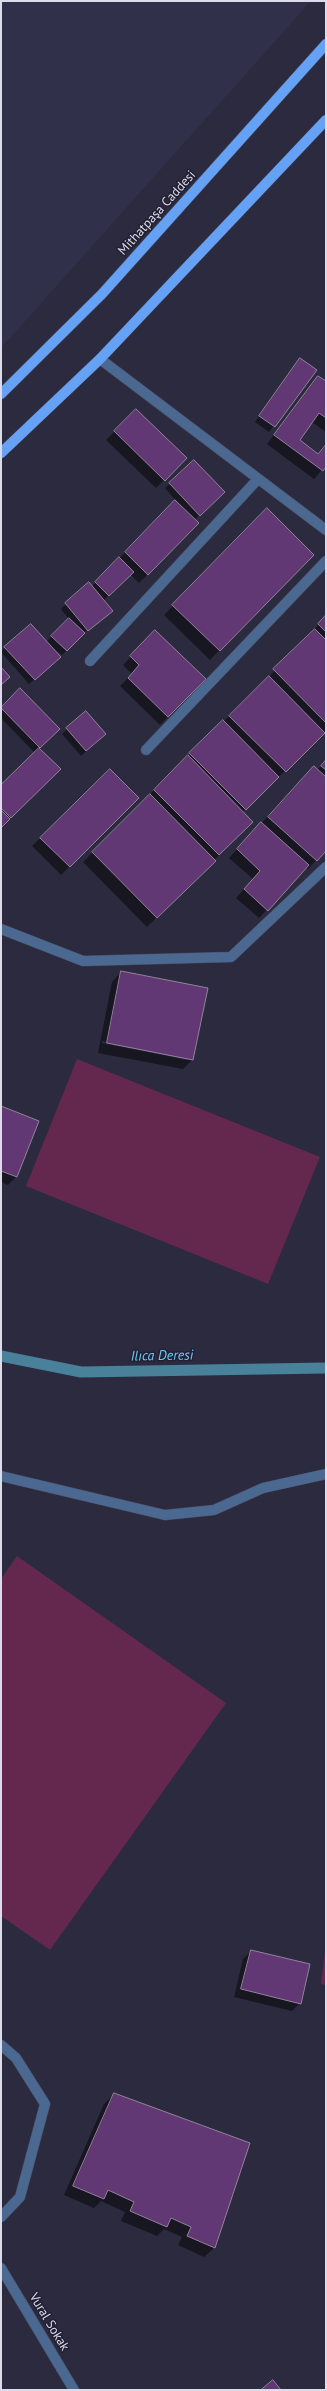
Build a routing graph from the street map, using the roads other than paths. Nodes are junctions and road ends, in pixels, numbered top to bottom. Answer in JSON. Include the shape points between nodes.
{"nodes":[{"id":1,"x":326,"y":44,"type":"edge"},
{"id":2,"x":326,"y":120,"type":"edge"},
{"id":3,"x":100,"y":359,"type":"junction"},
{"id":4,"x":1,"y":394,"type":"edge"},
{"id":5,"x":1,"y":453,"type":"edge"},
{"id":6,"x":258,"y":479,"type":"junction"},
{"id":7,"x":326,"y":530,"type":"edge"},
{"id":8,"x":326,"y":561,"type":"edge"},
{"id":9,"x":90,"y":661,"type":"dead end"},
{"id":10,"x":146,"y":750,"type":"dead end"},
{"id":11,"x":326,"y":866,"type":"edge"},
{"id":12,"x":1,"y":929,"type":"edge"},
{"id":13,"x":326,"y":1474,"type":"edge"},
{"id":14,"x":1,"y":1476,"type":"edge"},
{"id":15,"x":1,"y":2045,"type":"edge"},
{"id":16,"x":1,"y":2217,"type":"edge"},
{"id":17,"x":1,"y":2268,"type":"edge"},
{"id":18,"x":74,"y":2390,"type":"edge"}],
"edges":[{"from":1,"to":4,"type":"main road","name":"Mithatpaşa Caddesi","via":[[102,294]]},
{"from":2,"to":3,"type":"main road"},
{"from":3,"to":5,"type":"main road"},
{"from":3,"to":6,"type":"street"},
{"from":6,"to":7,"type":"street"},
{"from":6,"to":9,"type":"street"},
{"from":8,"to":10,"type":"street"},
{"from":11,"to":12,"type":"street","via":[[231,957],[83,960]]},
{"from":13,"to":14,"type":"street","via":[[263,1488],[214,1510],[165,1515]]},
{"from":15,"to":16,"type":"street","via":[[16,2058],[45,2104],[20,2197]]},
{"from":17,"to":18,"type":"street","name":"Vural Sokak"}]}
